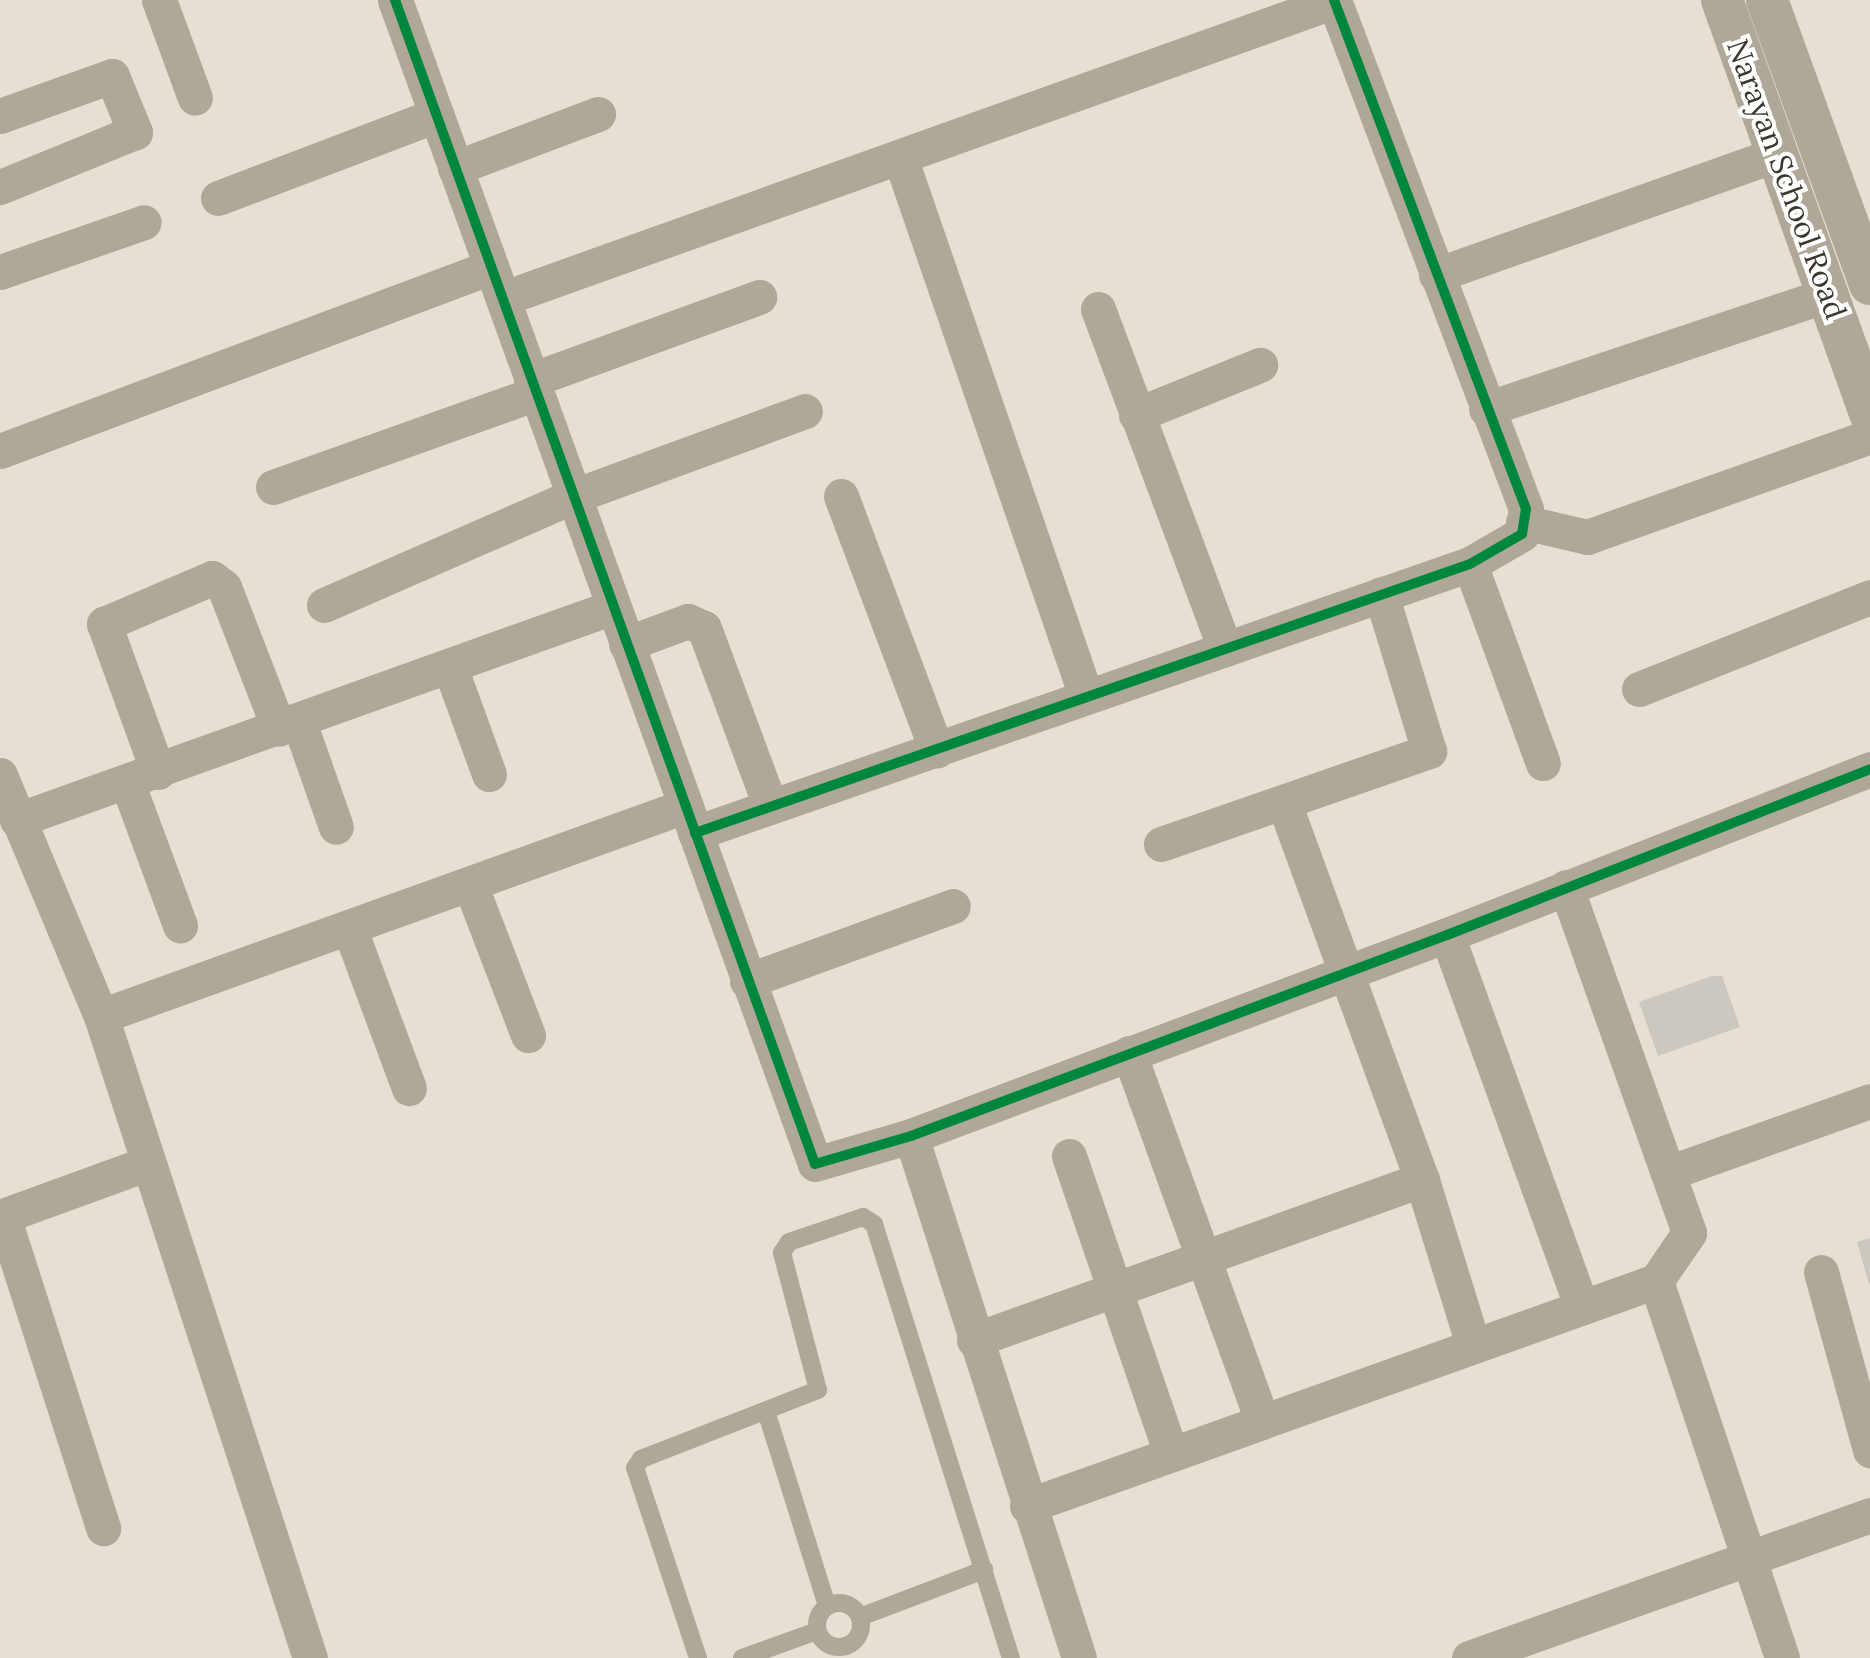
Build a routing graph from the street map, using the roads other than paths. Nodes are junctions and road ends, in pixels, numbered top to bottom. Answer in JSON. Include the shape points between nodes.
{"nodes":[{"id":1,"x":159,"y":0,"type":"edge"},
{"id":2,"x":1335,"y":0,"type":"edge"},
{"id":3,"x":1722,"y":0,"type":"edge"},
{"id":4,"x":1767,"y":0,"type":"edge"},
{"id":5,"x":405,"y":3,"type":"edge"},
{"id":6,"x":195,"y":98,"type":"dead end"},
{"id":7,"x":598,"y":114,"type":"dead end"},
{"id":8,"x":437,"y":115,"type":"junction"},
{"id":9,"x":0,"y":116,"type":"edge"},
{"id":10,"x":1778,"y":154,"type":"junction"},
{"id":11,"x":901,"y":160,"type":"junction"},
{"id":12,"x":455,"y":168,"type":"junction"},
{"id":13,"x":0,"y":187,"type":"edge"},
{"id":14,"x":218,"y":198,"type":"dead end"},
{"id":15,"x":144,"y":222,"type":"dead end"},
{"id":16,"x":0,"y":272,"type":"edge"},
{"id":17,"x":1436,"y":275,"type":"junction"},
{"id":18,"x":498,"y":283,"type":"junction"},
{"id":19,"x":1850,"y":289,"type":"edge"},
{"id":20,"x":759,"y":297,"type":"dead end"},
{"id":21,"x":1098,"y":309,"type":"dead end"},
{"id":22,"x":1260,"y":365,"type":"dead end"},
{"id":23,"x":534,"y":386,"type":"junction"},
{"id":24,"x":1486,"y":409,"type":"junction"},
{"id":25,"x":805,"y":411,"type":"dead end"},
{"id":26,"x":1870,"y":414,"type":"edge"},
{"id":27,"x":1136,"y":415,"type":"junction"},
{"id":28,"x":1870,"y":436,"type":"edge"},
{"id":29,"x":0,"y":452,"type":"edge"},
{"id":30,"x":272,"y":487,"type":"dead end"},
{"id":31,"x":574,"y":496,"type":"junction"},
{"id":32,"x":841,"y":496,"type":"dead end"},
{"id":33,"x":1523,"y":522,"type":"junction"},
{"id":34,"x":1470,"y":564,"type":"junction"},
{"id":35,"x":1381,"y":594,"type":"junction"},
{"id":36,"x":1870,"y":597,"type":"edge"},
{"id":37,"x":324,"y":604,"type":"dead end"},
{"id":38,"x":613,"y":607,"type":"junction"},
{"id":39,"x":626,"y":644,"type":"junction"},
{"id":40,"x":1225,"y":649,"type":"junction"},
{"id":41,"x":450,"y":667,"type":"junction"},
{"id":42,"x":1639,"y":689,"type":"dead end"},
{"id":43,"x":1086,"y":696,"type":"junction"},
{"id":44,"x":289,"y":726,"type":"junction"},
{"id":45,"x":937,"y":750,"type":"junction"},
{"id":46,"x":1542,"y":763,"type":"dead end"},
{"id":47,"x":1870,"y":769,"type":"edge"},
{"id":48,"x":0,"y":774,"type":"edge"},
{"id":49,"x":489,"y":774,"type":"dead end"},
{"id":50,"x":142,"y":777,"type":"junction"},
{"id":51,"x":1284,"y":803,"type":"junction"},
{"id":52,"x":770,"y":805,"type":"junction"},
{"id":53,"x":17,"y":820,"type":"junction"},
{"id":54,"x":690,"y":820,"type":"junction"},
{"id":55,"x":336,"y":827,"type":"dead end"},
{"id":56,"x":1161,"y":844,"type":"dead end"},
{"id":57,"x":470,"y":884,"type":"junction"},
{"id":58,"x":1566,"y":887,"type":"junction"},
{"id":59,"x":952,"y":906,"type":"dead end"},
{"id":60,"x":180,"y":925,"type":"dead end"},
{"id":61,"x":349,"y":927,"type":"junction"},
{"id":62,"x":1447,"y":935,"type":"junction"},
{"id":63,"x":1348,"y":971,"type":"junction"},
{"id":64,"x":747,"y":981,"type":"junction"},
{"id":65,"x":101,"y":1016,"type":"junction"},
{"id":66,"x":528,"y":1034,"type":"dead end"},
{"id":67,"x":1129,"y":1054,"type":"junction"},
{"id":68,"x":408,"y":1088,"type":"dead end"},
{"id":69,"x":1870,"y":1102,"type":"edge"},
{"id":70,"x":911,"y":1136,"type":"junction"},
{"id":71,"x":1068,"y":1156,"type":"dead end"},
{"id":72,"x":146,"y":1164,"type":"junction"},
{"id":73,"x":1668,"y":1173,"type":"junction"},
{"id":74,"x":1422,"y":1180,"type":"junction"},
{"id":75,"x":2,"y":1217,"type":"edge"},
{"id":76,"x":1204,"y":1258,"type":"junction"},
{"id":77,"x":1821,"y":1272,"type":"dead end"},
{"id":78,"x":1656,"y":1282,"type":"junction"},
{"id":79,"x":1113,"y":1291,"type":"junction"},
{"id":80,"x":1582,"y":1307,"type":"junction"},
{"id":81,"x":974,"y":1340,"type":"junction"},
{"id":82,"x":1474,"y":1346,"type":"junction"},
{"id":83,"x":766,"y":1411,"type":"junction"},
{"id":84,"x":1262,"y":1421,"type":"junction"},
{"id":85,"x":1870,"y":1450,"type":"edge"},
{"id":86,"x":1171,"y":1454,"type":"junction"},
{"id":87,"x":1027,"y":1506,"type":"junction"},
{"id":88,"x":1870,"y":1515,"type":"edge"},
{"id":89,"x":103,"y":1528,"type":"dead end"},
{"id":90,"x":1747,"y":1559,"type":"junction"},
{"id":91,"x":984,"y":1570,"type":"junction"},
{"id":92,"x":827,"y":1606,"type":"junction"},
{"id":93,"x":860,"y":1617,"type":"junction"},
{"id":94,"x":817,"y":1631,"type":"junction"},
{"id":95,"x":841,"y":1653,"type":"edge"},
{"id":96,"x":310,"y":1658,"type":"edge"},
{"id":97,"x":698,"y":1658,"type":"edge"},
{"id":98,"x":742,"y":1658,"type":"edge"},
{"id":99,"x":1011,"y":1658,"type":"edge"},
{"id":100,"x":1079,"y":1658,"type":"edge"},
{"id":101,"x":1468,"y":1658,"type":"edge"},
{"id":102,"x":1782,"y":1658,"type":"edge"}],
"edges":[{"from":1,"to":6,"type":"street"},
{"from":2,"to":11,"type":"street"},
{"from":2,"to":17,"type":"street"},
{"from":3,"to":10,"type":"street","name":"Narayan School Road"},
{"from":4,"to":19,"type":"street"},
{"from":5,"to":8,"type":"street"},
{"from":7,"to":12,"type":"street"},
{"from":8,"to":12,"type":"street"},
{"from":8,"to":14,"type":"street"},
{"from":9,"to":13,"type":"street","via":[[112,76],[135,132]]},
{"from":10,"to":17,"type":"street"},
{"from":10,"to":19,"type":"street","name":"Narayan School Road"},
{"from":11,"to":18,"type":"street"},
{"from":11,"to":43,"type":"street"},
{"from":12,"to":18,"type":"street"},
{"from":15,"to":16,"type":"street"},
{"from":17,"to":24,"type":"street"},
{"from":18,"to":23,"type":"street"},
{"from":18,"to":29,"type":"street"},
{"from":19,"to":24,"type":"street"},
{"from":19,"to":26,"type":"street","name":"Narayan School Road"},
{"from":20,"to":23,"type":"street"},
{"from":21,"to":27,"type":"street"},
{"from":22,"to":27,"type":"street"},
{"from":23,"to":30,"type":"street"},
{"from":23,"to":31,"type":"street"},
{"from":24,"to":33,"type":"street","via":[[1526,509]]},
{"from":25,"to":31,"type":"street"},
{"from":27,"to":40,"type":"street"},
{"from":28,"to":33,"type":"street","via":[[1586,538]]},
{"from":31,"to":37,"type":"street"},
{"from":31,"to":38,"type":"street"},
{"from":32,"to":45,"type":"street"},
{"from":33,"to":34,"type":"street","via":[[1522,534]]},
{"from":34,"to":35,"type":"street"},
{"from":34,"to":46,"type":"street"},
{"from":35,"to":40,"type":"street"},
{"from":35,"to":51,"type":"street","via":[[1429,751]]},
{"from":36,"to":42,"type":"street"},
{"from":38,"to":39,"type":"street"},
{"from":38,"to":41,"type":"street"},
{"from":39,"to":52,"type":"street","via":[[688,620],[704,628]]},
{"from":39,"to":54,"type":"street"},
{"from":40,"to":43,"type":"street"},
{"from":41,"to":44,"type":"street"},
{"from":41,"to":49,"type":"street"},
{"from":43,"to":45,"type":"street"},
{"from":44,"to":50,"type":"street"},
{"from":44,"to":50,"type":"street","via":[[224,587],[212,578],[104,624]]},
{"from":44,"to":55,"type":"street"},
{"from":45,"to":52,"type":"street"},
{"from":47,"to":58,"type":"street"},
{"from":48,"to":53,"type":"street"},
{"from":50,"to":53,"type":"street"},
{"from":50,"to":60,"type":"street"},
{"from":51,"to":56,"type":"street"},
{"from":51,"to":63,"type":"street"},
{"from":52,"to":54,"type":"street"},
{"from":53,"to":65,"type":"street"},
{"from":54,"to":57,"type":"street"},
{"from":54,"to":64,"type":"street"},
{"from":57,"to":61,"type":"street"},
{"from":57,"to":66,"type":"street"},
{"from":58,"to":62,"type":"street"},
{"from":58,"to":73,"type":"street"},
{"from":59,"to":64,"type":"street"},
{"from":61,"to":65,"type":"street"},
{"from":61,"to":68,"type":"street"},
{"from":62,"to":63,"type":"street"},
{"from":62,"to":80,"type":"street"},
{"from":63,"to":67,"type":"street"},
{"from":63,"to":74,"type":"street"},
{"from":64,"to":70,"type":"street","via":[[809,1158],[824,1164]]},
{"from":65,"to":72,"type":"street"},
{"from":67,"to":70,"type":"street"},
{"from":67,"to":76,"type":"street"},
{"from":69,"to":73,"type":"street"},
{"from":70,"to":81,"type":"street"},
{"from":71,"to":79,"type":"street"},
{"from":72,"to":75,"type":"street"},
{"from":72,"to":96,"type":"street"},
{"from":73,"to":78,"type":"street","via":[[1689,1233]]},
{"from":74,"to":76,"type":"street"},
{"from":74,"to":82,"type":"street"},
{"from":75,"to":89,"type":"street"},
{"from":76,"to":79,"type":"street"},
{"from":76,"to":84,"type":"street"},
{"from":77,"to":85,"type":"street"},
{"from":78,"to":80,"type":"street"},
{"from":78,"to":90,"type":"street"},
{"from":79,"to":81,"type":"street"},
{"from":79,"to":86,"type":"street"},
{"from":80,"to":82,"type":"street"},
{"from":81,"to":87,"type":"street"},
{"from":82,"to":84,"type":"street"},
{"from":83,"to":91,"type":"lane","via":[[813,1393],[820,1383],[784,1247],[870,1219]]},
{"from":83,"to":92,"type":"lane"},
{"from":83,"to":97,"type":"lane","via":[[641,1459],[635,1468]]},
{"from":84,"to":86,"type":"street"},
{"from":86,"to":87,"type":"street"},
{"from":87,"to":100,"type":"street"},
{"from":88,"to":90,"type":"street"},
{"from":90,"to":101,"type":"street"},
{"from":90,"to":102,"type":"street"},
{"from":91,"to":93,"type":"lane"},
{"from":91,"to":99,"type":"lane"},
{"from":92,"to":93,"type":"lane","via":[[847,1604]]},
{"from":92,"to":94,"type":"lane"},
{"from":93,"to":95,"type":"lane","via":[[858,1636]]},
{"from":94,"to":95,"type":"lane"},
{"from":94,"to":98,"type":"lane"}]}
